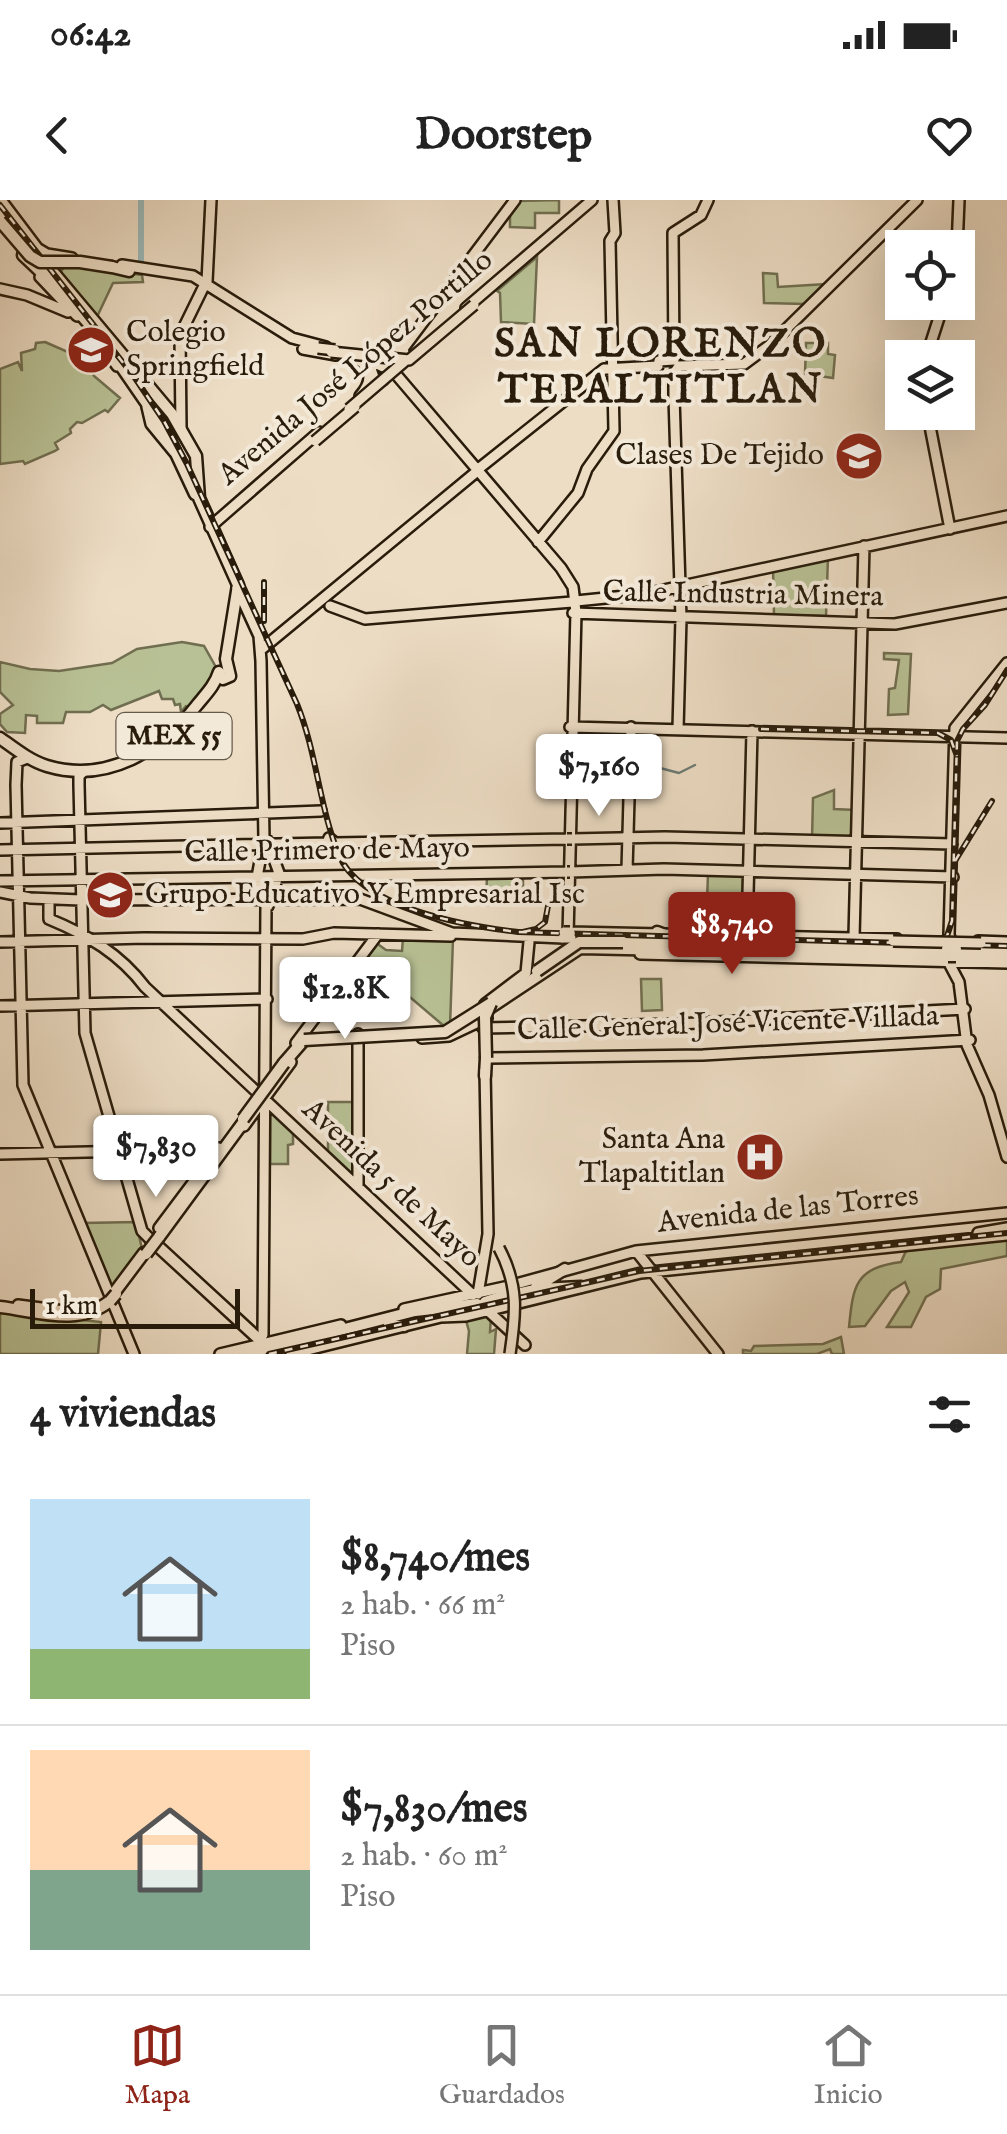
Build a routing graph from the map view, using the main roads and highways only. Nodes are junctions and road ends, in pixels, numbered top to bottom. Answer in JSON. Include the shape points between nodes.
{"nodes":[{"id":1,"x":1,"y":200,"type":"edge"},
{"id":2,"x":210,"y":200,"type":"edge"},
{"id":3,"x":514,"y":200,"type":"edge"},
{"id":4,"x":595,"y":200,"type":"edge"},
{"id":5,"x":614,"y":200,"type":"edge"},
{"id":6,"x":708,"y":200,"type":"edge"},
{"id":7,"x":917,"y":200,"type":"edge"},
{"id":8,"x":960,"y":200,"type":"edge"},
{"id":9,"x":2,"y":219,"type":"edge"},
{"id":10,"x":958,"y":230,"type":"edge"},
{"id":11,"x":37,"y":248,"type":"junction"},
{"id":12,"x":18,"y":249,"type":"junction"},
{"id":13,"x":59,"y":263,"type":"junction"},
{"id":14,"x":130,"y":271,"type":"junction"},
{"id":15,"x":503,"y":281,"type":"junction"},
{"id":16,"x":203,"y":283,"type":"junction"},
{"id":17,"x":0,"y":288,"type":"edge"},
{"id":18,"x":237,"y":305,"type":"junction"},
{"id":19,"x":74,"y":310,"type":"junction"},
{"id":20,"x":465,"y":310,"type":"junction"},
{"id":21,"x":188,"y":312,"type":"junction"},
{"id":22,"x":265,"y":327,"type":"junction"},
{"id":23,"x":292,"y":338,"type":"junction"},
{"id":24,"x":366,"y":352,"type":"junction"},
{"id":25,"x":379,"y":352,"type":"junction"},
{"id":26,"x":411,"y":354,"type":"junction"},
{"id":27,"x":349,"y":356,"type":"junction"},
{"id":28,"x":676,"y":363,"type":"junction"},
{"id":29,"x":612,"y":368,"type":"junction"},
{"id":30,"x":389,"y":369,"type":"junction"},
{"id":31,"x":401,"y":380,"type":"junction"},
{"id":32,"x":178,"y":389,"type":"junction"},
{"id":33,"x":374,"y":392,"type":"junction"},
{"id":34,"x":408,"y":394,"type":"junction"},
{"id":35,"x":358,"y":398,"type":"junction"},
{"id":36,"x":150,"y":409,"type":"junction"},
{"id":37,"x":177,"y":418,"type":"junction"},
{"id":38,"x":334,"y":422,"type":"junction"},
{"id":39,"x":931,"y":430,"type":"edge"},
{"id":40,"x":446,"y":437,"type":"junction"},
{"id":41,"x":182,"y":462,"type":"junction"},
{"id":42,"x":475,"y":472,"type":"junction"},
{"id":43,"x":195,"y":479,"type":"junction"},
{"id":44,"x":253,"y":492,"type":"junction"},
{"id":45,"x":198,"y":497,"type":"junction"},
{"id":46,"x":1007,"y":516,"type":"edge"},
{"id":47,"x":215,"y":528,"type":"junction"},
{"id":48,"x":950,"y":528,"type":"junction"},
{"id":49,"x":538,"y":542,"type":"junction"},
{"id":50,"x":864,"y":547,"type":"junction"},
{"id":51,"x":679,"y":586,"type":"junction"},
{"id":52,"x":239,"y":592,"type":"junction"},
{"id":53,"x":326,"y":600,"type":"junction"},
{"id":54,"x":1007,"y":603,"type":"edge"},
{"id":55,"x":577,"y":610,"type":"junction"},
{"id":56,"x":680,"y":617,"type":"junction"},
{"id":57,"x":865,"y":620,"type":"junction"},
{"id":58,"x":255,"y":623,"type":"junction"},
{"id":59,"x":269,"y":646,"type":"junction"},
{"id":60,"x":1007,"y":664,"type":"edge"},
{"id":61,"x":572,"y":726,"type":"junction"},
{"id":62,"x":181,"y":727,"type":"junction"},
{"id":63,"x":630,"y":727,"type":"junction"},
{"id":64,"x":678,"y":729,"type":"junction"},
{"id":65,"x":752,"y":731,"type":"junction"},
{"id":66,"x":859,"y":736,"type":"junction"},
{"id":67,"x":956,"y":736,"type":"junction"},
{"id":68,"x":1007,"y":738,"type":"edge"},
{"id":69,"x":0,"y":739,"type":"edge"},
{"id":70,"x":26,"y":758,"type":"junction"},
{"id":71,"x":98,"y":769,"type":"junction"},
{"id":72,"x":80,"y":773,"type":"junction"},
{"id":73,"x":573,"y":776,"type":"junction"},
{"id":74,"x":629,"y":776,"type":"junction"},
{"id":75,"x":321,"y":811,"type":"dead end"},
{"id":76,"x":265,"y":812,"type":"junction"},
{"id":77,"x":80,"y":819,"type":"junction"},
{"id":78,"x":0,"y":822,"type":"edge"},
{"id":79,"x":17,"y":822,"type":"junction"},
{"id":80,"x":628,"y":838,"type":"junction"},
{"id":81,"x":748,"y":839,"type":"junction"},
{"id":82,"x":856,"y":842,"type":"junction"},
{"id":83,"x":952,"y":844,"type":"junction"},
{"id":84,"x":266,"y":845,"type":"junction"},
{"id":85,"x":80,"y":848,"type":"junction"},
{"id":86,"x":0,"y":850,"type":"edge"},
{"id":87,"x":18,"y":850,"type":"junction"},
{"id":88,"x":627,"y":870,"type":"junction"},
{"id":89,"x":748,"y":872,"type":"junction"},
{"id":90,"x":855,"y":874,"type":"junction"},
{"id":91,"x":277,"y":876,"type":"junction"},
{"id":92,"x":257,"y":877,"type":"junction"},
{"id":93,"x":953,"y":877,"type":"junction"},
{"id":94,"x":81,"y":880,"type":"junction"},
{"id":95,"x":0,"y":881,"type":"edge"},
{"id":96,"x":19,"y":881,"type":"junction"},
{"id":97,"x":0,"y":892,"type":"edge"},
{"id":98,"x":19,"y":896,"type":"junction"},
{"id":99,"x":49,"y":899,"type":"junction"},
{"id":100,"x":266,"y":899,"type":"junction"},
{"id":101,"x":81,"y":900,"type":"junction"},
{"id":102,"x":657,"y":932,"type":"junction"},
{"id":103,"x":448,"y":933,"type":"junction"},
{"id":104,"x":378,"y":934,"type":"junction"},
{"id":105,"x":747,"y":935,"type":"junction"},
{"id":106,"x":569,"y":936,"type":"junction"},
{"id":107,"x":792,"y":936,"type":"junction"},
{"id":108,"x":82,"y":937,"type":"junction"},
{"id":109,"x":855,"y":937,"type":"junction"},
{"id":110,"x":881,"y":938,"type":"junction"},
{"id":111,"x":267,"y":939,"type":"junction"},
{"id":112,"x":533,"y":939,"type":"junction"},
{"id":113,"x":94,"y":940,"type":"junction"},
{"id":114,"x":0,"y":942,"type":"edge"},
{"id":115,"x":20,"y":942,"type":"junction"},
{"id":116,"x":1007,"y":942,"type":"edge"},
{"id":117,"x":765,"y":944,"type":"junction"},
{"id":118,"x":638,"y":945,"type":"junction"},
{"id":119,"x":678,"y":946,"type":"junction"},
{"id":120,"x":618,"y":948,"type":"junction"},
{"id":121,"x":743,"y":951,"type":"junction"},
{"id":122,"x":951,"y":953,"type":"junction"},
{"id":123,"x":844,"y":954,"type":"junction"},
{"id":124,"x":690,"y":956,"type":"junction"},
{"id":125,"x":775,"y":958,"type":"junction"},
{"id":126,"x":1007,"y":958,"type":"edge"},
{"id":127,"x":827,"y":960,"type":"junction"},
{"id":128,"x":549,"y":965,"type":"junction"},
{"id":129,"x":525,"y":978,"type":"junction"},
{"id":130,"x":267,"y":999,"type":"junction"},
{"id":131,"x":162,"y":1002,"type":"junction"},
{"id":132,"x":84,"y":1004,"type":"junction"},
{"id":133,"x":0,"y":1006,"type":"edge"},
{"id":134,"x":21,"y":1006,"type":"junction"},
{"id":135,"x":963,"y":1009,"type":"junction"},
{"id":136,"x":489,"y":1017,"type":"junction"},
{"id":137,"x":447,"y":1033,"type":"junction"},
{"id":138,"x":357,"y":1037,"type":"junction"},
{"id":139,"x":968,"y":1040,"type":"junction"},
{"id":140,"x":299,"y":1047,"type":"junction"},
{"id":141,"x":487,"y":1058,"type":"junction"},
{"id":142,"x":485,"y":1076,"type":"junction"},
{"id":143,"x":266,"y":1093,"type":"junction"},
{"id":144,"x":1007,"y":1146,"type":"edge"},
{"id":145,"x":223,"y":1147,"type":"junction"},
{"id":146,"x":118,"y":1151,"type":"junction"},
{"id":147,"x":52,"y":1153,"type":"junction"},
{"id":148,"x":0,"y":1154,"type":"edge"},
{"id":149,"x":1007,"y":1158,"type":"edge"},
{"id":150,"x":356,"y":1182,"type":"junction"},
{"id":151,"x":191,"y":1191,"type":"junction"},
{"id":152,"x":1007,"y":1216,"type":"edge"},
{"id":153,"x":835,"y":1230,"type":"junction"},
{"id":154,"x":1007,"y":1232,"type":"edge"},
{"id":155,"x":488,"y":1233,"type":"junction"},
{"id":156,"x":152,"y":1244,"type":"junction"},
{"id":157,"x":498,"y":1249,"type":"junction"},
{"id":158,"x":636,"y":1251,"type":"junction"},
{"id":159,"x":841,"y":1253,"type":"junction"},
{"id":160,"x":565,"y":1269,"type":"junction"},
{"id":161,"x":648,"y":1272,"type":"junction"},
{"id":162,"x":581,"y":1288,"type":"junction"},
{"id":163,"x":513,"y":1294,"type":"junction"},
{"id":164,"x":112,"y":1297,"type":"junction"},
{"id":165,"x":444,"y":1300,"type":"junction"},
{"id":166,"x":479,"y":1302,"type":"junction"},
{"id":167,"x":0,"y":1306,"type":"edge"},
{"id":168,"x":415,"y":1312,"type":"junction"},
{"id":169,"x":72,"y":1315,"type":"junction"},
{"id":170,"x":341,"y":1325,"type":"junction"},
{"id":171,"x":389,"y":1325,"type":"junction"},
{"id":172,"x":359,"y":1326,"type":"junction"},
{"id":173,"x":404,"y":1326,"type":"junction"},
{"id":174,"x":334,"y":1339,"type":"junction"},
{"id":175,"x":267,"y":1348,"type":"edge"},
{"id":176,"x":316,"y":1348,"type":"junction"},
{"id":177,"x":293,"y":1351,"type":"edge"},
{"id":178,"x":134,"y":1354,"type":"edge"},
{"id":179,"x":220,"y":1354,"type":"edge"},
{"id":180,"x":245,"y":1354,"type":"edge"},
{"id":181,"x":509,"y":1354,"type":"edge"},
{"id":182,"x":534,"y":1354,"type":"edge"},
{"id":183,"x":718,"y":1354,"type":"edge"}],
"edges":[{"from":1,"to":9,"type":"main road"},
{"from":2,"to":16,"type":"main road"},
{"from":3,"to":26,"type":"main road"},
{"from":4,"to":15,"type":"main road","name":"Avenida José López Portillo"},
{"from":4,"to":20,"type":"main road","name":"Avenida José López Portillo"},
{"from":5,"to":29,"type":"main road"},
{"from":6,"to":28,"type":"main road","via":[[701,215],[674,231]]},
{"from":7,"to":28,"type":"main road","via":[[744,364]]},
{"from":8,"to":10,"type":"main road"},
{"from":9,"to":11,"type":"main road"},
{"from":9,"to":12,"type":"highway","number":"MEX 55"},
{"from":9,"to":13,"type":"highway","number":"MEX 55","via":[[32,253]]},
{"from":9,"to":14,"type":"highway","bridge":true,"via":[[42,263]]},
{"from":11,"to":13,"type":"main road"},
{"from":11,"to":13,"type":"main road"},
{"from":12,"to":19,"type":"highway","number":"MEX 55"},
{"from":12,"to":19,"type":"main road","number":"MEX 55"},
{"from":13,"to":14,"type":"main road"},
{"from":13,"to":16,"type":"main road","via":[[180,272]]},
{"from":13,"to":19,"type":"highway","number":"MEX 55"},
{"from":14,"to":16,"type":"main road"},
{"from":15,"to":20,"type":"main road","name":"Avenida José López Portillo"},
{"from":15,"to":26,"type":"main road"},
{"from":16,"to":18,"type":"main road"},
{"from":16,"to":21,"type":"main road"},
{"from":17,"to":19,"type":"main road"},
{"from":18,"to":22,"type":"main road"},
{"from":18,"to":23,"type":"main road"},
{"from":19,"to":36,"type":"highway","number":"MEX 55"},
{"from":19,"to":37,"type":"highway","number":"MEX 55"},
{"from":20,"to":26,"type":"main road","name":"Avenida José López Portillo","bridge":true},
{"from":20,"to":30,"type":"main road","name":"Avenida José López Portillo","bridge":true},
{"from":21,"to":32,"type":"main road","via":[[179,338]]},
{"from":21,"to":32,"type":"main road","via":[[177,332]]},
{"from":22,"to":26,"type":"main road","bridge":true,"via":[[312,350],[405,361]]},
{"from":22,"to":27,"type":"main road","via":[[304,349]]},
{"from":23,"to":24,"type":"main road"},
{"from":23,"to":33,"type":"main road","bridge":true,"via":[[367,356],[380,372]]},
{"from":24,"to":25,"type":"main road"},
{"from":24,"to":30,"type":"main road"},
{"from":25,"to":26,"type":"main road"},
{"from":25,"to":30,"type":"main road"},
{"from":26,"to":31,"type":"main road"},
{"from":26,"to":33,"type":"main road","name":"Avenida José López Portillo","bridge":true},
{"from":27,"to":34,"type":"main road","via":[[381,362]]},
{"from":27,"to":35,"type":"main road","via":[[369,372]]},
{"from":28,"to":29,"type":"main road"},
{"from":28,"to":51,"type":"main road"},
{"from":29,"to":42,"type":"main road"},
{"from":29,"to":49,"type":"main road","via":[[614,432],[578,493]]},
{"from":30,"to":31,"type":"main road"},
{"from":30,"to":34,"type":"main road"},
{"from":30,"to":38,"type":"main road","name":"Avenida José López Portillo","bridge":true},
{"from":31,"to":40,"type":"main road"},
{"from":32,"to":37,"type":"main road"},
{"from":33,"to":35,"type":"main road"},
{"from":33,"to":44,"type":"main road","name":"Avenida José López Portillo","bridge":true},
{"from":34,"to":40,"type":"main road"},
{"from":35,"to":38,"type":"main road"},
{"from":36,"to":41,"type":"highway","number":"MEX 55"},
{"from":36,"to":45,"type":"main road","number":"MEX 55","via":[[150,422]]},
{"from":37,"to":43,"type":"highway","number":"MEX 55","via":[[196,456]]},
{"from":38,"to":44,"type":"main road","name":"Avenida José López Portillo"},
{"from":39,"to":48,"type":"main road"},
{"from":40,"to":42,"type":"main road"},
{"from":41,"to":43,"type":"highway"},
{"from":41,"to":45,"type":"highway","number":"MEX 55"},
{"from":42,"to":49,"type":"main road"},
{"from":42,"to":53,"type":"main road"},
{"from":42,"to":55,"type":"main road","via":[[562,576]]},
{"from":43,"to":45,"type":"highway"},
{"from":44,"to":47,"type":"main road","name":"Avenida José López Portillo"},
{"from":45,"to":47,"type":"highway"},
{"from":45,"to":47,"type":"highway","number":"MEX 55","via":[[205,528]]},
{"from":46,"to":48,"type":"main road"},
{"from":47,"to":52,"type":"highway","number":"MEX 55"},
{"from":47,"to":52,"type":"highway","number":"MEX 55"},
{"from":48,"to":50,"type":"main road"},
{"from":49,"to":55,"type":"main road","via":[[570,582]]},
{"from":50,"to":51,"type":"main road"},
{"from":50,"to":57,"type":"main road"},
{"from":51,"to":55,"type":"main road"},
{"from":51,"to":56,"type":"main road"},
{"from":52,"to":58,"type":"main road","number":"MEX 55"},
{"from":52,"to":62,"type":"highway","number":"MEX 55","via":[[223,675]]},
{"from":53,"to":55,"type":"main road","name":"Calle Industria Minera","via":[[366,620]]},
{"from":53,"to":59,"type":"main road"},
{"from":54,"to":57,"type":"main road","name":"Calle Industria Minera","via":[[913,620]]},
{"from":55,"to":56,"type":"main road","name":"Calle Industria Minera"},
{"from":55,"to":61,"type":"main road"},
{"from":56,"to":57,"type":"main road","name":"Calle Industria Minera"},
{"from":56,"to":64,"type":"main road"},
{"from":57,"to":66,"type":"main road"},
{"from":58,"to":59,"type":"main road","number":"MEX 55"},
{"from":58,"to":76,"type":"main road","number":"MEX 55"},
{"from":59,"to":76,"type":"main road","number":"MEX 55"},
{"from":60,"to":67,"type":"main road","via":[[956,726]]},
{"from":61,"to":63,"type":"main road"},
{"from":61,"to":73,"type":"main road"},
{"from":61,"to":128,"type":"main road","via":[[564,942]]},
{"from":62,"to":71,"type":"highway","number":"MEX 55","via":[[144,754]]},
{"from":62,"to":71,"type":"highway","number":"MEX 55","via":[[147,756]]},
{"from":63,"to":64,"type":"main road"},
{"from":63,"to":74,"type":"main road"},
{"from":64,"to":65,"type":"main road"},
{"from":65,"to":66,"type":"main road"},
{"from":65,"to":81,"type":"main road"},
{"from":66,"to":67,"type":"main road"},
{"from":66,"to":82,"type":"main road"},
{"from":67,"to":68,"type":"main road"},
{"from":67,"to":83,"type":"main road"},
{"from":67,"to":93,"type":"main road"},
{"from":69,"to":70,"type":"highway","number":"MEX 55"},
{"from":69,"to":71,"type":"highway","number":"MEX 55","via":[[46,766]]},
{"from":70,"to":72,"type":"highway","number":"MEX 55","via":[[54,771]]},
{"from":70,"to":79,"type":"main road","via":[[16,763]]},
{"from":71,"to":72,"type":"highway","number":"MEX 55"},
{"from":72,"to":77,"type":"main road"},
{"from":73,"to":74,"type":"main road"},
{"from":73,"to":129,"type":"main road","via":[[567,946],[557,960]]},
{"from":74,"to":80,"type":"main road"},
{"from":75,"to":76,"type":"main road"},
{"from":76,"to":77,"type":"main road"},
{"from":76,"to":84,"type":"main road","number":"MEX 55"},
{"from":77,"to":79,"type":"main road"},
{"from":77,"to":85,"type":"main road"},
{"from":78,"to":79,"type":"main road"},
{"from":79,"to":87,"type":"main road"},
{"from":80,"to":81,"type":"main road"},
{"from":80,"to":84,"type":"main road"},
{"from":80,"to":88,"type":"main road"},
{"from":81,"to":82,"type":"main road"},
{"from":81,"to":89,"type":"main road"},
{"from":82,"to":83,"type":"main road"},
{"from":82,"to":90,"type":"main road"},
{"from":83,"to":93,"type":"main road"},
{"from":84,"to":85,"type":"main road"},
{"from":84,"to":91,"type":"main road","number":"MEX 55"},
{"from":84,"to":92,"type":"main road","number":"MEX 55"},
{"from":85,"to":87,"type":"main road"},
{"from":85,"to":94,"type":"main road"},
{"from":86,"to":87,"type":"main road"},
{"from":87,"to":96,"type":"main road"},
{"from":88,"to":89,"type":"main road","name":"Calle Primero de Mayo"},
{"from":88,"to":91,"type":"main road","name":"Calle Primero de Mayo"},
{"from":89,"to":90,"type":"main road","name":"Calle Primero de Mayo"},
{"from":89,"to":105,"type":"main road"},
{"from":90,"to":93,"type":"main road","name":"Calle Primero de Mayo"},
{"from":90,"to":109,"type":"main road"},
{"from":91,"to":92,"type":"main road","name":"Calle Primero de Mayo"},
{"from":91,"to":100,"type":"main road","number":"MEX 55"},
{"from":92,"to":94,"type":"main road","name":"Calle Primero de Mayo"},
{"from":92,"to":100,"type":"main road","number":"MEX 55"},
{"from":93,"to":122,"type":"main road"},
{"from":94,"to":96,"type":"main road","name":"Calle Primero de Mayo"},
{"from":94,"to":101,"type":"main road"},
{"from":95,"to":96,"type":"main road","name":"Calle Primero de Mayo"},
{"from":96,"to":98,"type":"main road"},
{"from":97,"to":98,"type":"main road"},
{"from":98,"to":99,"type":"main road"},
{"from":98,"to":115,"type":"main road"},
{"from":99,"to":101,"type":"main road"},
{"from":99,"to":108,"type":"main road","via":[[49,918]]},
{"from":100,"to":101,"type":"main road"},
{"from":100,"to":103,"type":"main road","via":[[370,901]]},
{"from":100,"to":111,"type":"main road","number":"MEX 55"},
{"from":101,"to":108,"type":"main road"},
{"from":102,"to":105,"type":"main road"},
{"from":102,"to":106,"type":"main road"},
{"from":102,"to":119,"type":"highway"},
{"from":103,"to":104,"type":"main road"},
{"from":103,"to":106,"type":"main road"},
{"from":103,"to":112,"type":"main road"},
{"from":104,"to":111,"type":"main road"},
{"from":104,"to":140,"type":"main road"},
{"from":105,"to":107,"type":"main road"},
{"from":106,"to":112,"type":"main road"},
{"from":106,"to":118,"type":"main road"},
{"from":106,"to":120,"type":"main road"},
{"from":107,"to":109,"type":"main road"},
{"from":107,"to":117,"type":"highway"},
{"from":108,"to":113,"type":"main road"},
{"from":108,"to":115,"type":"main road"},
{"from":108,"to":132,"type":"main road"},
{"from":109,"to":110,"type":"main road"},
{"from":110,"to":116,"type":"main road","bridge":true},
{"from":110,"to":122,"type":"main road"},
{"from":111,"to":113,"type":"main road"},
{"from":111,"to":130,"type":"main road","number":"MEX 55"},
{"from":112,"to":128,"type":"main road","via":[[531,953]]},
{"from":112,"to":129,"type":"main road"},
{"from":113,"to":131,"type":"main road","name":"Avenida 5 de Mayo"},
{"from":114,"to":115,"type":"main road"},
{"from":115,"to":134,"type":"main road"},
{"from":116,"to":122,"type":"main road"},
{"from":117,"to":119,"type":"highway"},
{"from":117,"to":122,"type":"highway"},
{"from":118,"to":119,"type":"highway"},
{"from":118,"to":120,"type":"highway"},
{"from":119,"to":121,"type":"highway"},
{"from":119,"to":124,"type":"highway"},
{"from":120,"to":124,"type":"main road"},
{"from":120,"to":128,"type":"highway","via":[[576,949]]},
{"from":120,"to":129,"type":"highway","bridge":true,"via":[[579,942]]},
{"from":121,"to":123,"type":"highway"},
{"from":121,"to":125,"type":"highway"},
{"from":122,"to":123,"type":"highway"},
{"from":122,"to":126,"type":"highway"},
{"from":122,"to":127,"type":"main road","via":[[906,961]]},
{"from":122,"to":135,"type":"main road"},
{"from":123,"to":127,"type":"highway"},
{"from":124,"to":125,"type":"main road"},
{"from":125,"to":127,"type":"main road"},
{"from":128,"to":129,"type":"highway"},
{"from":129,"to":136,"type":"highway"},
{"from":129,"to":137,"type":"main road"},
{"from":130,"to":131,"type":"main road"},
{"from":130,"to":143,"type":"main road","number":"MEX 55"},
{"from":131,"to":132,"type":"main road"},
{"from":131,"to":143,"type":"main road","name":"Avenida 5 de Mayo"},
{"from":132,"to":134,"type":"main road"},
{"from":132,"to":146,"type":"main road","via":[[88,1047]]},
{"from":133,"to":134,"type":"main road"},
{"from":134,"to":147,"type":"main road","via":[[24,1085]]},
{"from":135,"to":136,"type":"main road","via":[[678,1024]]},
{"from":135,"to":139,"type":"main road"},
{"from":136,"to":137,"type":"main road"},
{"from":136,"to":140,"type":"highway","bridge":true,"via":[[445,1032]]},
{"from":136,"to":141,"type":"main road"},
{"from":136,"to":141,"type":"highway","bridge":true},
{"from":136,"to":142,"type":"main road"},
{"from":137,"to":138,"type":"main road"},
{"from":138,"to":140,"type":"main road"},
{"from":138,"to":150,"type":"main road"},
{"from":139,"to":141,"type":"main road","name":"Calle General José Vicente Villada"},
{"from":139,"to":144,"type":"main road"},
{"from":139,"to":149,"type":"main road"},
{"from":140,"to":143,"type":"main road"},
{"from":140,"to":145,"type":"highway","bridge":true},
{"from":141,"to":142,"type":"highway"},
{"from":141,"to":157,"type":"main road","via":[[491,1230]]},
{"from":142,"to":155,"type":"main road"},
{"from":143,"to":145,"type":"main road"},
{"from":143,"to":150,"type":"main road","name":"Avenida 5 de Mayo"},
{"from":143,"to":175,"type":"main road","number":"MEX 55"},
{"from":145,"to":146,"type":"main road"},
{"from":145,"to":151,"type":"highway"},
{"from":145,"to":151,"type":"highway"},
{"from":146,"to":147,"type":"main road"},
{"from":146,"to":156,"type":"main road"},
{"from":147,"to":148,"type":"main road"},
{"from":147,"to":164,"type":"main road"},
{"from":150,"to":166,"type":"main road","name":"Avenida 5 de Mayo"},
{"from":151,"to":156,"type":"highway"},
{"from":152,"to":153,"type":"main road","name":"Avenida de las Torres"},
{"from":153,"to":158,"type":"main road","name":"Avenida de las Torres"},
{"from":153,"to":159,"type":"main road","via":[[847,1238]]},
{"from":154,"to":159,"type":"main road","name":"Avenida de las Torres"},
{"from":155,"to":157,"type":"main road"},
{"from":155,"to":166,"type":"main road"},
{"from":156,"to":164,"type":"highway"},
{"from":156,"to":175,"type":"highway"},
{"from":156,"to":175,"type":"highway"},
{"from":157,"to":181,"type":"main road","bridge":true,"via":[[514,1294]]},
{"from":158,"to":160,"type":"main road","name":"Avenida de las Torres"},
{"from":158,"to":161,"type":"main road"},
{"from":159,"to":161,"type":"main road","name":"Avenida de las Torres"},
{"from":160,"to":163,"type":"highway"},
{"from":160,"to":166,"type":"main road","name":"Avenida de las Torres"},
{"from":161,"to":162,"type":"main road","name":"Avenida de las Torres"},
{"from":161,"to":183,"type":"main road"},
{"from":162,"to":163,"type":"highway"},
{"from":162,"to":166,"type":"main road","name":"Avenida de las Torres"},
{"from":163,"to":166,"type":"highway"},
{"from":164,"to":169,"type":"highway"},
{"from":164,"to":169,"type":"highway"},
{"from":164,"to":178,"type":"main road"},
{"from":165,"to":166,"type":"main road"},
{"from":165,"to":168,"type":"highway"},
{"from":165,"to":170,"type":"main road"},
{"from":166,"to":168,"type":"highway"},
{"from":166,"to":171,"type":"highway"},
{"from":166,"to":173,"type":"main road"},
{"from":166,"to":182,"type":"main road","name":"Avenida 5 de Mayo"},
{"from":167,"to":169,"type":"main road"},
{"from":167,"to":169,"type":"highway"},
{"from":168,"to":172,"type":"highway"},
{"from":170,"to":172,"type":"highway"},
{"from":170,"to":175,"type":"main road"},
{"from":171,"to":173,"type":"highway"},
{"from":171,"to":174,"type":"highway"},
{"from":172,"to":175,"type":"highway"},
{"from":173,"to":176,"type":"main road"},
{"from":174,"to":176,"type":"highway"},
{"from":174,"to":177,"type":"highway"},
{"from":175,"to":179,"type":"main road"},
{"from":175,"to":180,"type":"highway"},
{"from":176,"to":177,"type":"main road"}]}
